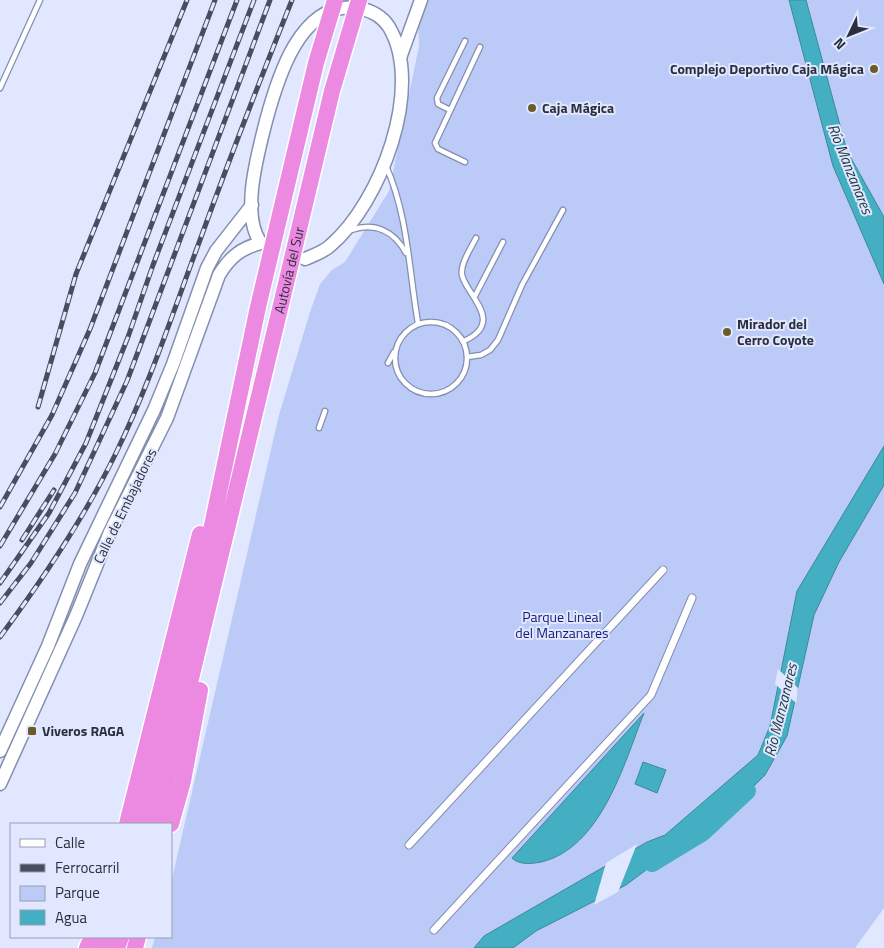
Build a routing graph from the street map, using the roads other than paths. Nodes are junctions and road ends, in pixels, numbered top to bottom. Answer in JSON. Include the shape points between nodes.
{"nodes":[{"id":1,"x":40,"y":0,"type":"edge"},
{"id":2,"x":365,"y":0,"type":"edge"},
{"id":3,"x":421,"y":0,"type":"edge"},
{"id":4,"x":347,"y":2,"type":"edge"},
{"id":5,"x":465,"y":41,"type":"dead end"},
{"id":6,"x":480,"y":47,"type":"dead end"},
{"id":7,"x":400,"y":58,"type":"junction"},
{"id":8,"x":0,"y":88,"type":"edge"},
{"id":9,"x":450,"y":110,"type":"junction"},
{"id":10,"x":465,"y":162,"type":"dead end"},
{"id":11,"x":384,"y":163,"type":"junction"},
{"id":12,"x":252,"y":206,"type":"junction"},
{"id":13,"x":563,"y":210,"type":"dead end"},
{"id":14,"x":342,"y":233,"type":"junction"},
{"id":15,"x":476,"y":238,"type":"dead end"},
{"id":16,"x":503,"y":242,"type":"dead end"},
{"id":17,"x":408,"y":256,"type":"junction"},
{"id":18,"x":304,"y":259,"type":"dead end"},
{"id":19,"x":475,"y":296,"type":"junction"},
{"id":20,"x":418,"y":323,"type":"junction"},
{"id":21,"x":464,"y":341,"type":"junction"},
{"id":22,"x":395,"y":351,"type":"junction"},
{"id":23,"x":467,"y":357,"type":"junction"},
{"id":24,"x":388,"y":363,"type":"dead end"},
{"id":25,"x":325,"y":411,"type":"dead end"},
{"id":26,"x":232,"y":422,"type":"junction"},
{"id":27,"x":319,"y":428,"type":"dead end"},
{"id":28,"x":225,"y":542,"type":"junction"},
{"id":29,"x":663,"y":570,"type":"dead end"},
{"id":30,"x":692,"y":598,"type":"dead end"},
{"id":31,"x":0,"y":752,"type":"edge"},
{"id":32,"x":0,"y":784,"type":"edge"},
{"id":33,"x":127,"y":823,"type":"edge"},
{"id":34,"x":141,"y":823,"type":"edge"},
{"id":35,"x":156,"y":823,"type":"edge"},
{"id":36,"x":171,"y":823,"type":"edge"},
{"id":37,"x":409,"y":845,"type":"dead end"},
{"id":38,"x":434,"y":930,"type":"dead end"}],
"edges":[{"from":1,"to":8,"type":"lane"},
{"from":2,"to":4,"type":"main road"},
{"from":3,"to":7,"type":"main road"},
{"from":4,"to":7,"type":"main road","via":[[370,11],[388,26]]},
{"from":4,"to":12,"type":"main road","via":[[312,22],[284,64],[264,132]]},
{"from":4,"to":26,"type":"highway","name":"Autovía del Sur","bridge":true,"via":[[316,63]]},
{"from":4,"to":28,"type":"highway","name":"Autovía del Sur","bridge":true,"via":[[332,91]]},
{"from":5,"to":9,"type":"lane","via":[[437,98],[438,104]]},
{"from":6,"to":9,"type":"lane"},
{"from":7,"to":11,"type":"main road","via":[[403,80],[401,103]]},
{"from":9,"to":10,"type":"lane","via":[[435,146]]},
{"from":11,"to":14,"type":"main road","via":[[369,196]]},
{"from":11,"to":17,"type":"lane","via":[[397,191]]},
{"from":12,"to":31,"type":"main road","name":"Calle de Embajadores","via":[[216,251],[207,268],[154,410],[80,564],[48,646]]},
{"from":12,"to":32,"type":"main road","name":"Calle de Embajadores","via":[[252,226],[261,243],[240,250],[229,259],[219,275],[167,418],[110,532]]},
{"from":13,"to":23,"type":"lane","via":[[522,285],[498,340],[481,355]]},
{"from":14,"to":17,"type":"lane","via":[[360,227],[386,230],[399,240]]},
{"from":14,"to":18,"type":"main road","via":[[330,246]]},
{"from":15,"to":19,"type":"lane","via":[[462,268],[466,284]]},
{"from":16,"to":19,"type":"lane"},
{"from":17,"to":20,"type":"lane"},
{"from":19,"to":21,"type":"lane","via":[[482,316],[475,333]]},
{"from":20,"to":21,"type":"lane","via":[[442,323],[454,329]]},
{"from":20,"to":22,"type":"lane","via":[[399,339]]},
{"from":21,"to":23,"type":"lane"},
{"from":22,"to":23,"type":"lane","via":[[395,363],[403,381],[417,392],[430,394],[442,393],[453,387],[466,370]]},
{"from":22,"to":24,"type":"lane"},
{"from":25,"to":27,"type":"lane"},
{"from":26,"to":33,"type":"highway","via":[[189,570]]},
{"from":26,"to":34,"type":"highway","via":[[198,588]]},
{"from":28,"to":35,"type":"highway"},
{"from":28,"to":36,"type":"highway","via":[[218,600]]},
{"from":29,"to":37,"type":"street"},
{"from":30,"to":38,"type":"street","via":[[651,695]]}]}
